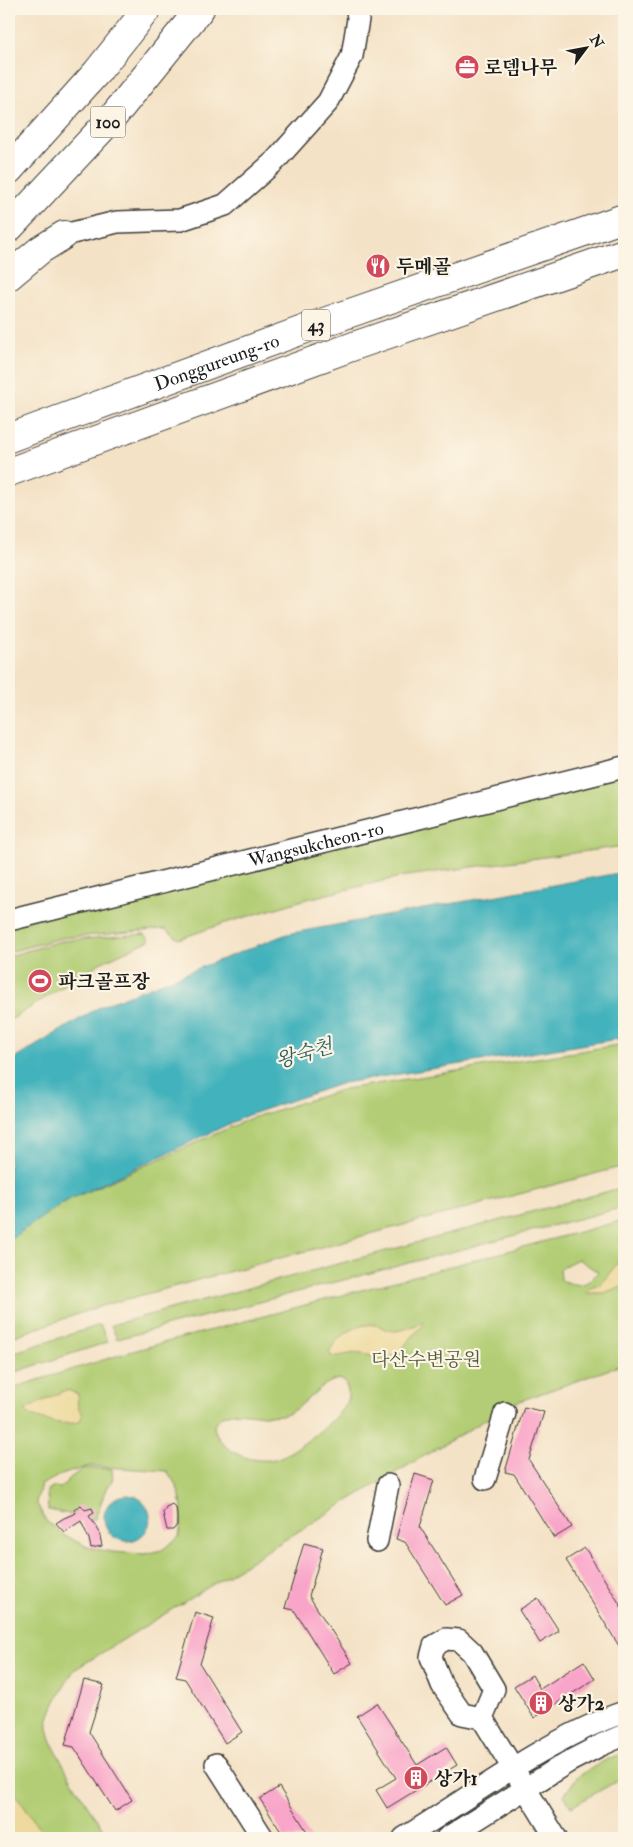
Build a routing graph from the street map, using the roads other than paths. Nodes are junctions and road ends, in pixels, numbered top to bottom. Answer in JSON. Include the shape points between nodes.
{"nodes":[{"id":1,"x":147,"y":9,"type":"edge"},
{"id":2,"x":200,"y":9,"type":"edge"},
{"id":3,"x":356,"y":9,"type":"edge"},
{"id":4,"x":9,"y":170,"type":"edge"},
{"id":5,"x":624,"y":218,"type":"edge"},
{"id":6,"x":9,"y":228,"type":"edge"},
{"id":7,"x":64,"y":234,"type":"joint"},
{"id":8,"x":624,"y":253,"type":"edge"},
{"id":9,"x":9,"y":276,"type":"edge"},
{"id":10,"x":9,"y":438,"type":"edge"},
{"id":11,"x":9,"y":472,"type":"edge"},
{"id":12,"x":624,"y":768,"type":"edge"},
{"id":13,"x":9,"y":920,"type":"edge"},
{"id":14,"x":505,"y":1413,"type":"dead end"},
{"id":15,"x":486,"y":1479,"type":"dead end"},
{"id":16,"x":388,"y":1485,"type":"dead end"},
{"id":17,"x":376,"y":1542,"type":"dead end"},
{"id":18,"x":624,"y":1712,"type":"edge"},
{"id":19,"x":482,"y":1718,"type":"dead end"},
{"id":20,"x":624,"y":1735,"type":"edge"},
{"id":21,"x":216,"y":1764,"type":"dead end"},
{"id":22,"x":513,"y":1769,"type":"junction"},
{"id":23,"x":526,"y":1790,"type":"junction"},
{"id":24,"x":263,"y":1838,"type":"edge"},
{"id":25,"x":404,"y":1838,"type":"edge"},
{"id":26,"x":447,"y":1838,"type":"edge"},
{"id":27,"x":556,"y":1838,"type":"edge"}],
"edges":[{"from":1,"to":4,"type":"main road","number":"100","via":[[97,72]]},
{"from":2,"to":6,"type":"main road","number":"100","via":[[112,118]]},
{"from":3,"to":7,"type":"street","via":[[358,19],[352,56],[328,102],[275,161],[225,205],[180,220],[117,222]]},
{"from":5,"to":10,"type":"main road","name":"Donggureung-ro","number":"43","via":[[330,320]]},
{"from":7,"to":9,"type":"main road"},
{"from":8,"to":11,"type":"main road","name":"Donggureung-ro","number":"43","via":[[354,346]]},
{"from":12,"to":13,"type":"street","name":"Wangsukcheon-ro"},
{"from":14,"to":15,"type":"street"},
{"from":16,"to":17,"type":"street"},
{"from":18,"to":22,"type":"street","via":[[587,1727]]},
{"from":19,"to":22,"type":"street"},
{"from":20,"to":23,"type":"street","via":[[568,1762]]},
{"from":21,"to":24,"type":"street"},
{"from":22,"to":23,"type":"street"},
{"from":22,"to":25,"type":"street"},
{"from":23,"to":26,"type":"street"},
{"from":23,"to":27,"type":"street"}]}
